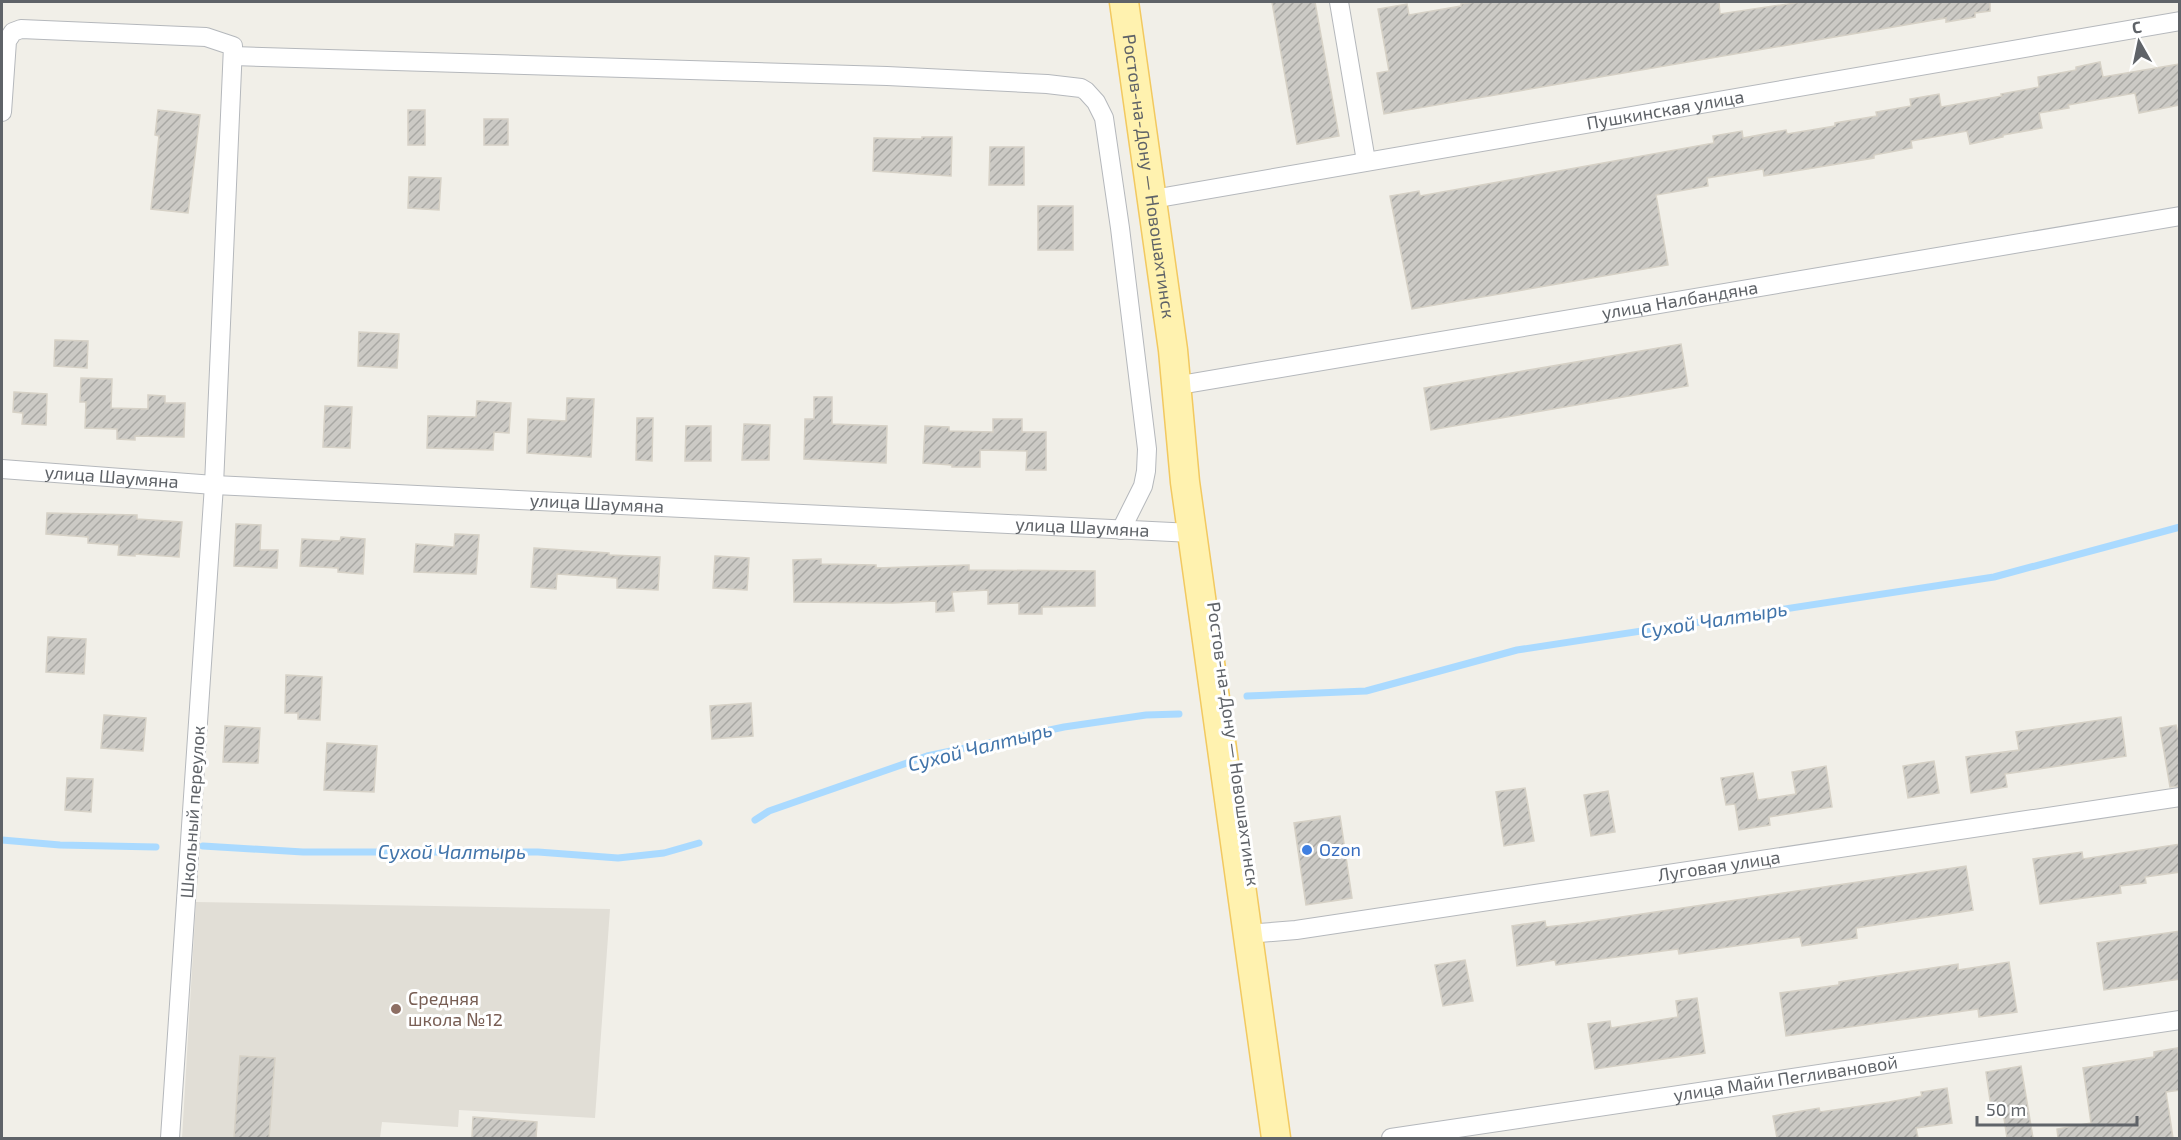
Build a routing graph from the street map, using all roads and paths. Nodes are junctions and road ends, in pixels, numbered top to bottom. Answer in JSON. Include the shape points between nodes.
{"nodes":[{"id":1,"x":1124,"y":2,"type":"edge"},
{"id":2,"x":1339,"y":2,"type":"edge"},
{"id":3,"x":2180,"y":21,"type":"edge"},
{"id":4,"x":233,"y":56,"type":"junction"},
{"id":5,"x":2,"y":112,"type":"edge"},
{"id":6,"x":1366,"y":161,"type":"junction"},
{"id":7,"x":1153,"y":199,"type":"junction"},
{"id":8,"x":2180,"y":216,"type":"edge"},
{"id":9,"x":1173,"y":350,"type":"junction"},
{"id":10,"x":1180,"y":385,"type":"junction"},
{"id":11,"x":2,"y":469,"type":"edge"},
{"id":12,"x":214,"y":484,"type":"junction"},
{"id":13,"x":1121,"y":530,"type":"junction"},
{"id":14,"x":1192,"y":533,"type":"junction"},
{"id":15,"x":2180,"y":797,"type":"edge"},
{"id":16,"x":1259,"y":933,"type":"junction"},
{"id":17,"x":2180,"y":1020,"type":"edge"},
{"id":18,"x":170,"y":1138,"type":"edge"},
{"id":19,"x":1276,"y":1138,"type":"edge"},
{"id":20,"x":1289,"y":1138,"type":"edge"},
{"id":21,"x":1391,"y":1138,"type":"edge"}],
"edges":[{"from":1,"to":7,"type":"main road","name":"Ростов-на-Дону — Новошахтинск"},
{"from":2,"to":6,"type":"street"},
{"from":3,"to":6,"type":"street","name":"Пушкинская улица"},
{"from":4,"to":5,"type":"street","via":[[233,46],[206,37],[21,29],[7,40]]},
{"from":4,"to":12,"type":"street","name":"Школьный переулок"},
{"from":4,"to":13,"type":"street","via":[[887,76],[1081,88],[1096,102],[1104,118],[1147,449],[1143,486]]},
{"from":6,"to":7,"type":"street","name":"Пушкинская улица"},
{"from":7,"to":9,"type":"main road","name":"Ростов-на-Дону — Новошахтинск"},
{"from":8,"to":10,"type":"street","name":"улица Налбандяна"},
{"from":9,"to":10,"type":"main road","name":"Ростов-на-Дону — Новошахтинск"},
{"from":9,"to":14,"type":"main road","name":"Ростов-на-Дону — Новошахтинск"},
{"from":10,"to":16,"type":"main road","name":"Ростов-на-Дону — Новошахтинск"},
{"from":11,"to":12,"type":"street","name":"улица Шаумяна"},
{"from":12,"to":13,"type":"street","name":"улица Шаумяна"},
{"from":12,"to":18,"type":"street","name":"Школьный переулок"},
{"from":13,"to":14,"type":"street","name":"улица Шаумяна"},
{"from":14,"to":19,"type":"main road","name":"Ростов-на-Дону — Новошахтинск"},
{"from":15,"to":16,"type":"street","name":"Луговая улица"},
{"from":16,"to":20,"type":"main road","name":"Ростов-на-Дону — Новошахтинск"},
{"from":17,"to":21,"type":"street","name":"улица Майи Пегливановой"}]}
